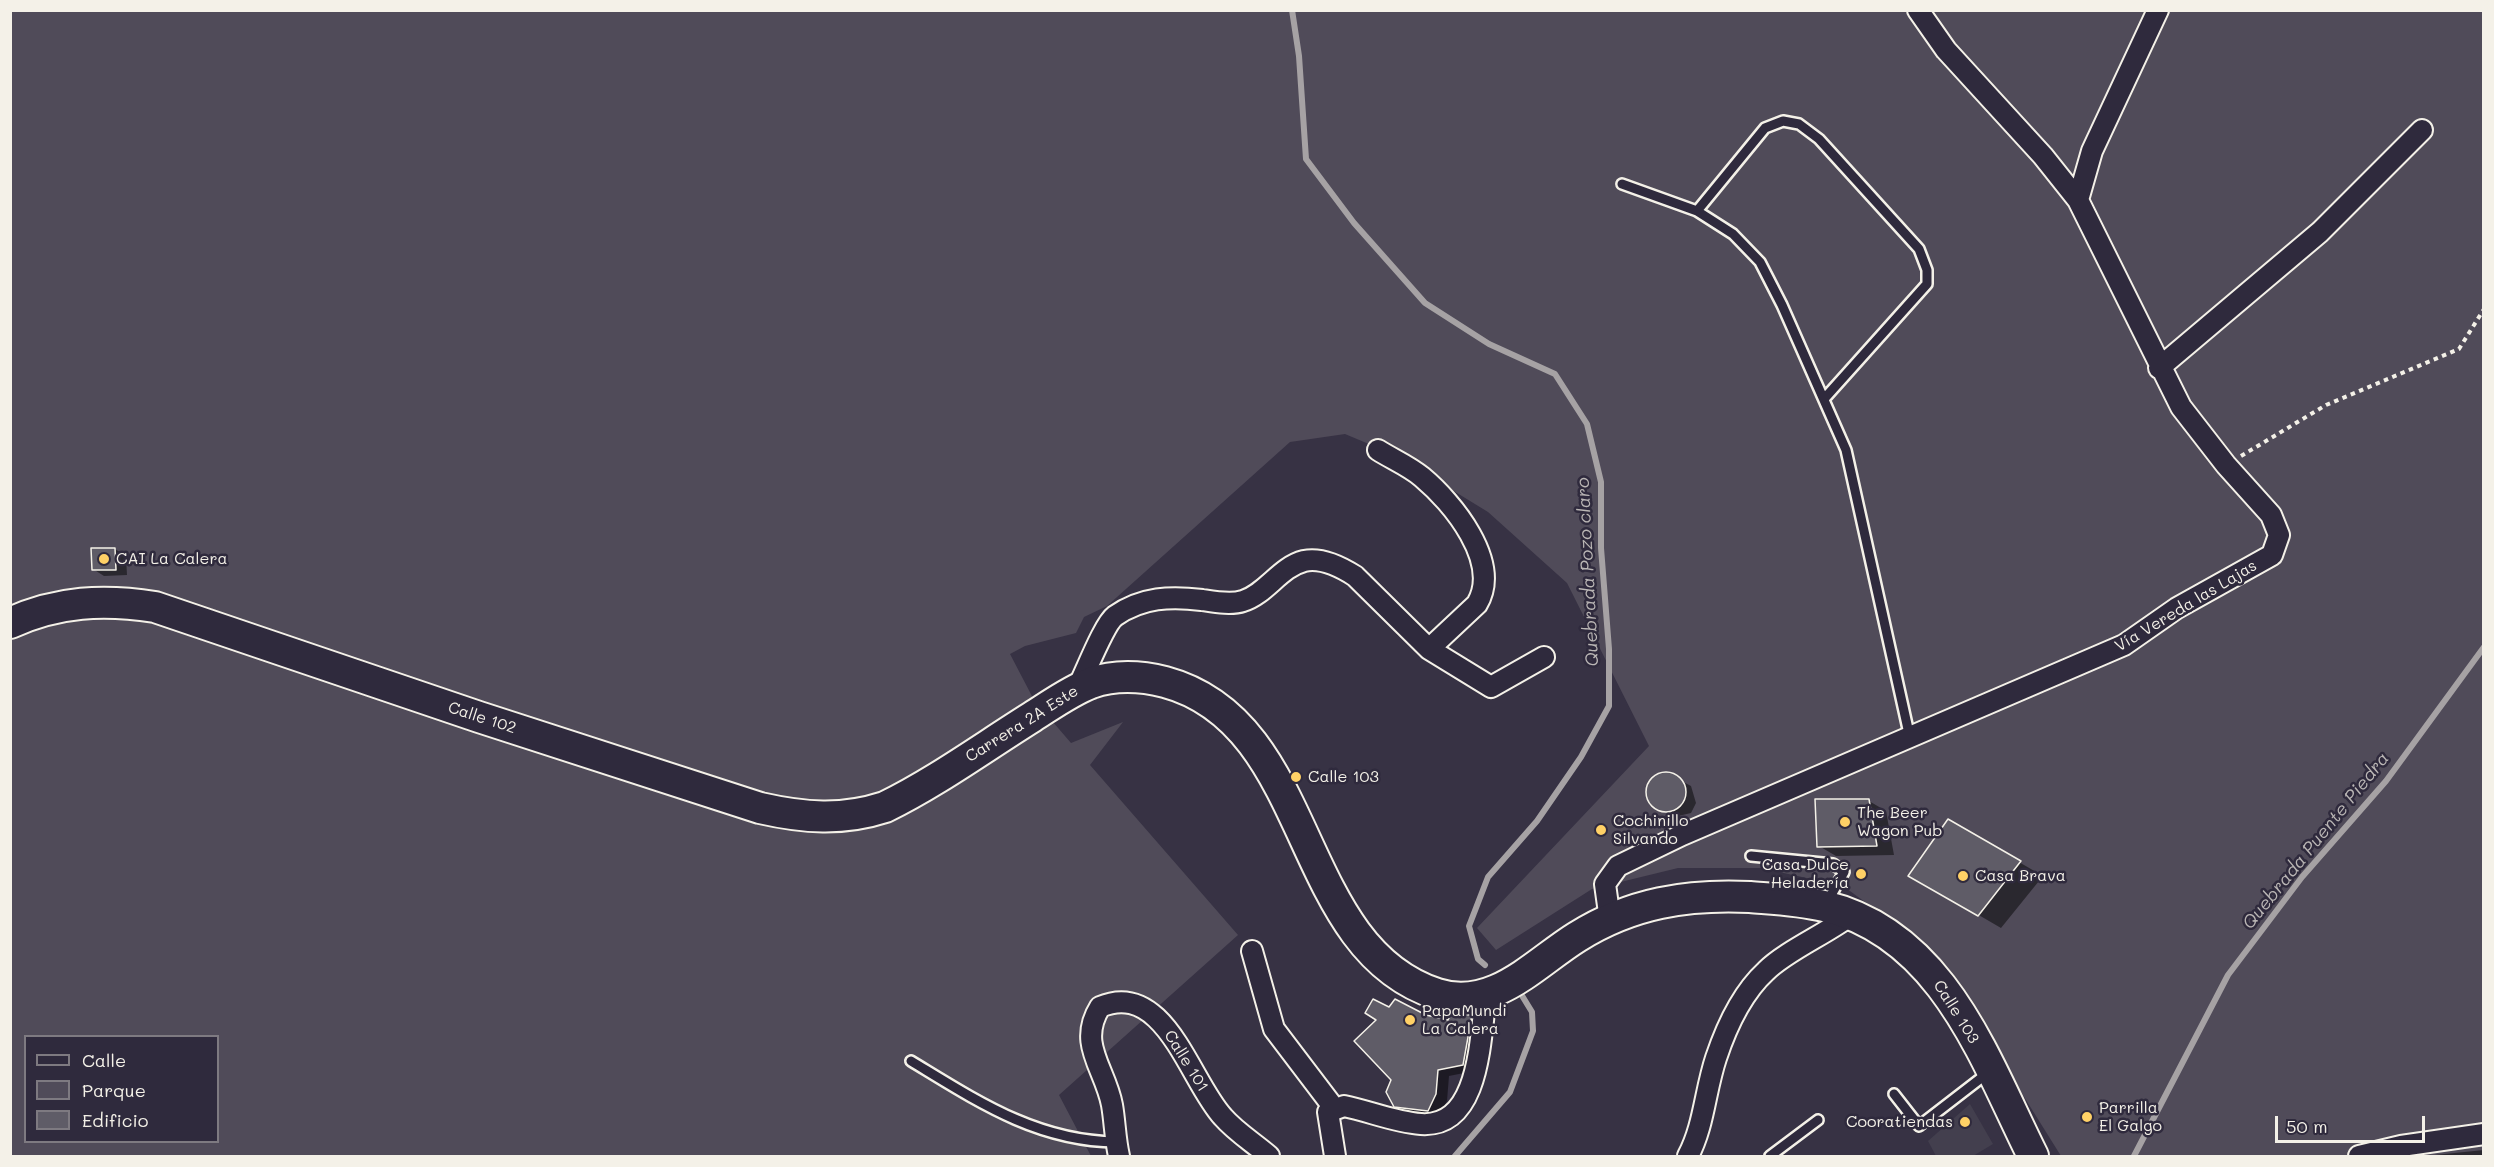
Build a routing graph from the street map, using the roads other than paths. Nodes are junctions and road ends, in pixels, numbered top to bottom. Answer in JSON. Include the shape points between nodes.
{"nodes":[{"id":1,"x":1918,"y":10,"type":"edge"},
{"id":2,"x":2158,"y":10,"type":"edge"},
{"id":3,"x":2422,"y":130,"type":"dead end"},
{"id":4,"x":1622,"y":184,"type":"dead end"},
{"id":5,"x":2078,"y":200,"type":"junction"},
{"id":6,"x":1697,"y":211,"type":"junction"},
{"id":7,"x":2159,"y":368,"type":"junction"},
{"id":8,"x":1824,"y":399,"type":"junction"},
{"id":9,"x":1378,"y":450,"type":"dead end"},
{"id":10,"x":10,"y":623,"type":"edge"},
{"id":11,"x":1429,"y":649,"type":"junction"},
{"id":12,"x":1544,"y":657,"type":"dead end"},
{"id":13,"x":1155,"y":679,"type":"joint"},
{"id":14,"x":1077,"y":689,"type":"junction"},
{"id":15,"x":1910,"y":739,"type":"junction"},
{"id":16,"x":899,"y":800,"type":"joint"},
{"id":17,"x":1751,"y":856,"type":"dead end"},
{"id":18,"x":1838,"y":910,"type":"junction"},
{"id":19,"x":1610,"y":920,"type":"junction"},
{"id":20,"x":1252,"y":951,"type":"dead end"},
{"id":21,"x":1486,"y":994,"type":"junction"},
{"id":22,"x":911,"y":1061,"type":"dead end"},
{"id":23,"x":1990,"y":1071,"type":"junction"},
{"id":24,"x":1894,"y":1094,"type":"dead end"},
{"id":25,"x":1334,"y":1108,"type":"junction"},
{"id":26,"x":1818,"y":1120,"type":"dead end"},
{"id":27,"x":2484,"y":1134,"type":"edge"},
{"id":28,"x":1117,"y":1149,"type":"edge"},
{"id":29,"x":1269,"y":1156,"type":"edge"},
{"id":30,"x":1335,"y":1156,"type":"edge"},
{"id":31,"x":1688,"y":1156,"type":"edge"},
{"id":32,"x":1770,"y":1156,"type":"edge"},
{"id":33,"x":2033,"y":1156,"type":"edge"},
{"id":34,"x":2359,"y":1156,"type":"edge"}],
"edges":[{"from":1,"to":5,"type":"street","name":"Vía Vereda las Lajas","via":[[1946,50]]},
{"from":2,"to":5,"type":"street","via":[[2092,151]]},
{"from":3,"to":7,"type":"street","via":[[2320,232]]},
{"from":4,"to":6,"type":"lane"},
{"from":5,"to":7,"type":"street","name":"Vía Vereda las Lajas"},
{"from":6,"to":8,"type":"lane","via":[[1733,234],[1760,262]]},
{"from":6,"to":8,"type":"lane","via":[[1765,128],[1783,121],[1799,124],[1819,140],[1919,249],[1927,270],[1927,284]]},
{"from":7,"to":15,"type":"street","name":"Vía Vereda las Lajas","via":[[2181,407],[2271,515],[2278,535],[2271,555],[2177,608],[2124,645]]},
{"from":8,"to":15,"type":"lane","via":[[1846,450]]},
{"from":9,"to":11,"type":"street","via":[[1420,475],[1451,506],[1475,543],[1481,564],[1482,596]]},
{"from":10,"to":16,"type":"main road","name":"Calle 102","via":[[33,612],[66,604],[125,602],[165,610],[760,808],[800,817],[828,818],[866,813]]},
{"from":11,"to":12,"type":"street","via":[[1491,687]]},
{"from":11,"to":14,"type":"street","via":[[1355,576],[1341,567],[1305,561],[1287,568],[1244,601],[1220,603],[1180,597],[1148,600],[1127,608],[1112,618]]},
{"from":13,"to":14,"type":"main road","name":"Carrera 2A Este","via":[[1115,677]]},
{"from":13,"to":21,"type":"main road","name":"Calle 103","via":[[1200,696],[1224,712],[1257,747],[1341,909],[1381,960],[1434,993],[1458,998]]},
{"from":14,"to":16,"type":"main road","name":"Carrera 2A Este"},
{"from":15,"to":19,"type":"street","name":"Vía Vereda las Lajas","via":[[1618,866],[1605,884]]},
{"from":17,"to":18,"type":"lane","via":[[1841,867],[1844,872]]},
{"from":18,"to":19,"type":"main road","name":"Calle 103","via":[[1766,898],[1699,896],[1654,902]]},
{"from":18,"to":23,"type":"main road","name":"Calle 103","via":[[1886,934],[1924,964],[1954,1002]]},
{"from":18,"to":31,"type":"street","via":[[1750,987],[1716,1058]]},
{"from":19,"to":21,"type":"main road","name":"Calle 103","via":[[1579,936],[1521,977]]},
{"from":20,"to":25,"type":"street","via":[[1274,1029]]},
{"from":21,"to":25,"type":"street","via":[[1473,1082],[1455,1113],[1442,1123],[1421,1124],[1344,1106]]},
{"from":22,"to":28,"type":"lane","via":[[1021,1123],[1060,1137]]},
{"from":23,"to":24,"type":"lane","via":[[1919,1126]]},
{"from":23,"to":33,"type":"main road","name":"Calle 103"},
{"from":25,"to":30,"type":"street","via":[[1328,1112],[1328,1119]]},
{"from":26,"to":32,"type":"lane"},
{"from":27,"to":34,"type":"street"},
{"from":28,"to":29,"type":"street","name":"Calle 101","via":[[1112,1105],[1092,1050],[1090,1027],[1100,1007],[1119,1002],[1140,1005],[1162,1023],[1222,1117]]}]}
